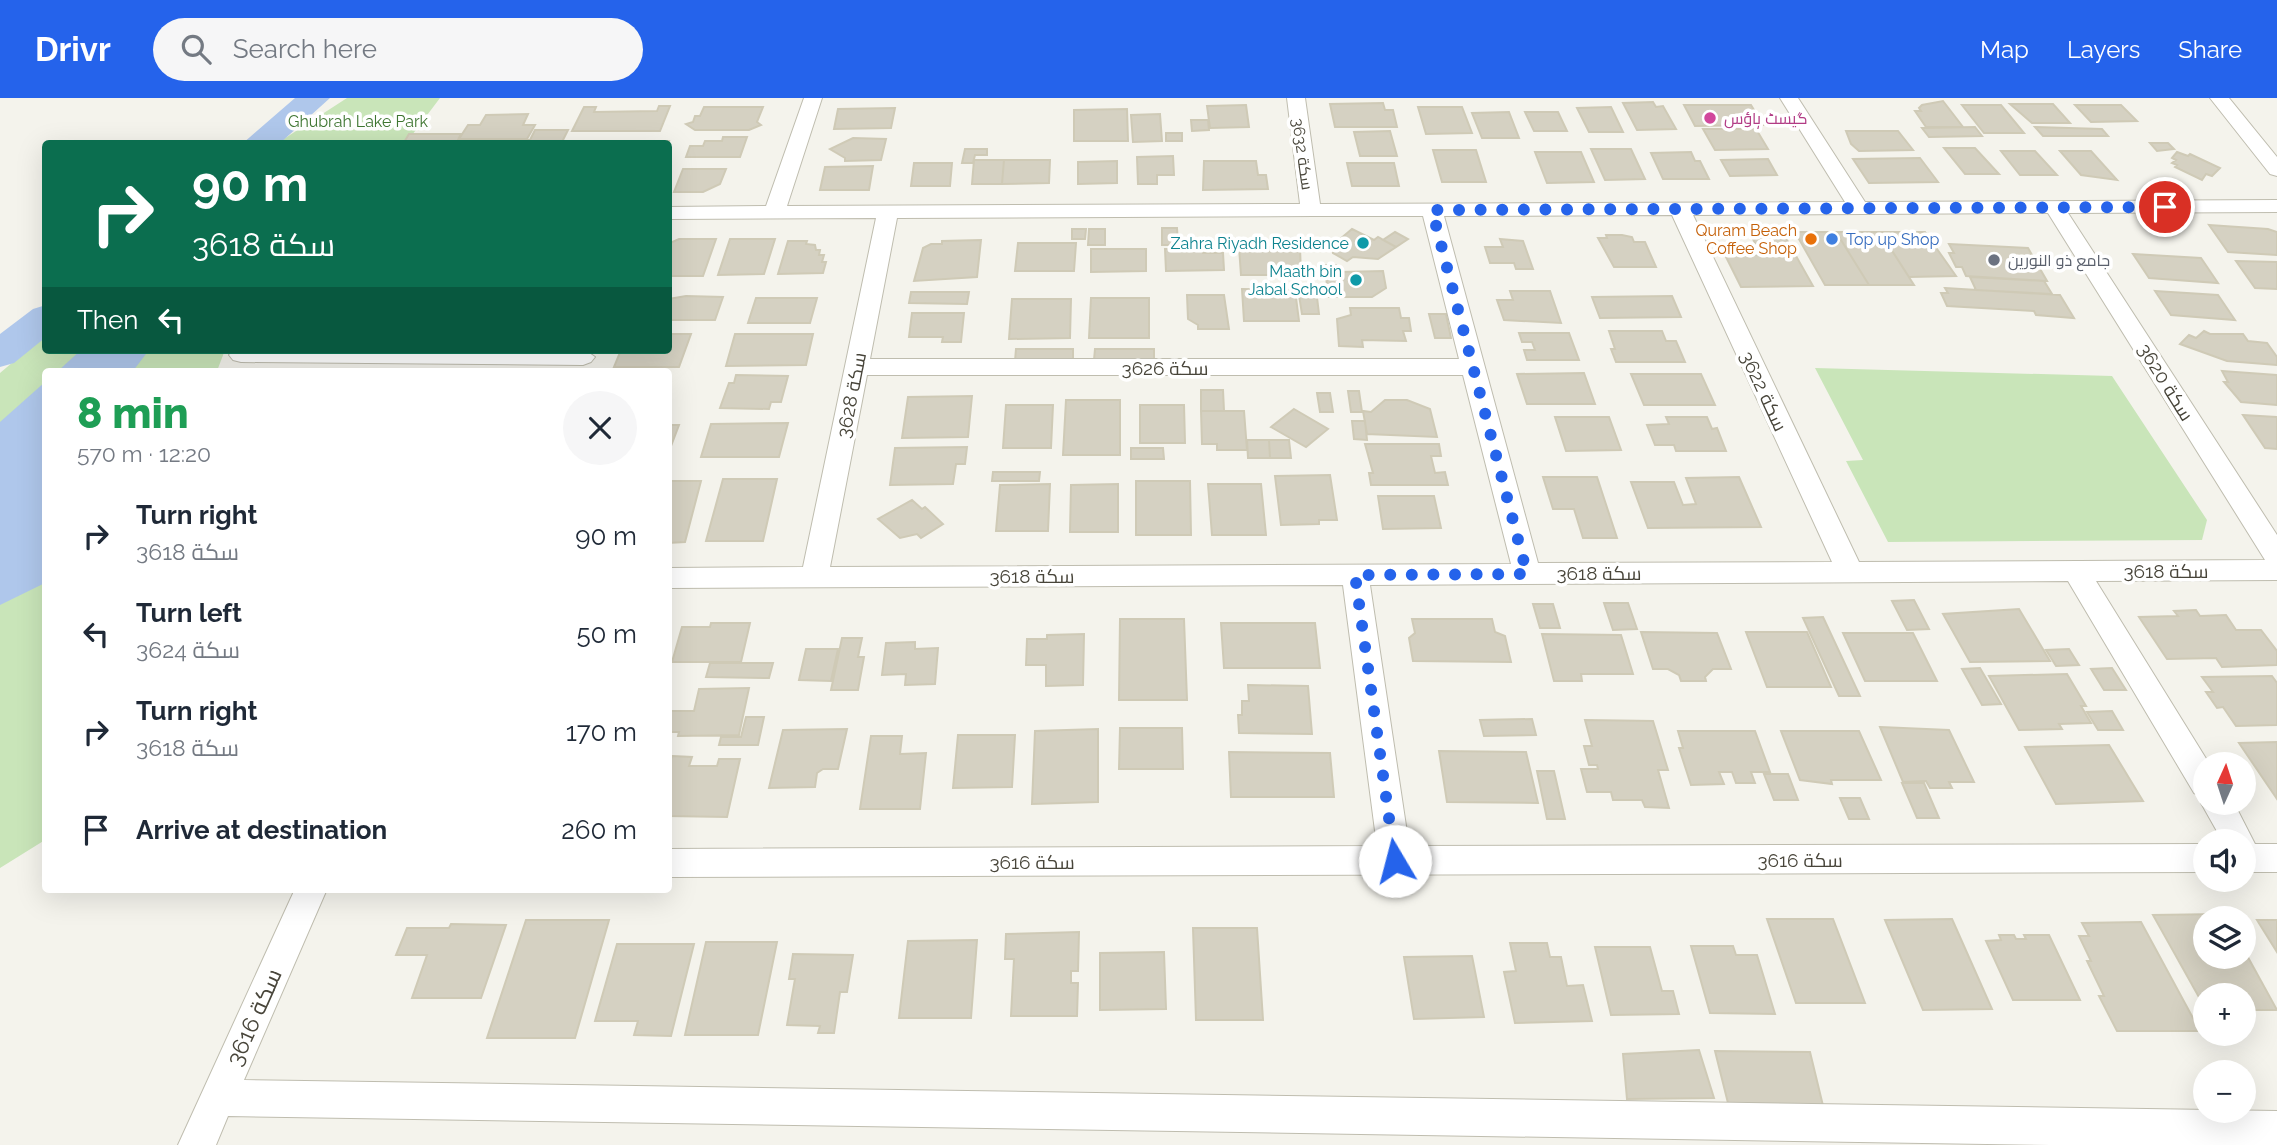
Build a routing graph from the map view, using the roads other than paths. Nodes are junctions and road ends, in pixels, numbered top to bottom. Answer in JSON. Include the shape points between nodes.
{"nodes":[{"id":1,"x":813,"y":98,"type":"edge"},
{"id":2,"x":1296,"y":98,"type":"edge"},
{"id":3,"x":1789,"y":98,"type":"edge"},
{"id":4,"x":2219,"y":98,"type":"edge"},
{"id":5,"x":2277,"y":170,"type":"edge"},
{"id":6,"x":2277,"y":206,"type":"edge"},
{"id":7,"x":2054,"y":207,"type":"junction"},
{"id":8,"x":1859,"y":208,"type":"junction"},
{"id":9,"x":1680,"y":209,"type":"junction"},
{"id":10,"x":1432,"y":210,"type":"junction"},
{"id":11,"x":1311,"y":211,"type":"junction"},
{"id":12,"x":888,"y":212,"type":"junction"},
{"id":13,"x":774,"y":213,"type":"junction"},
{"id":14,"x":672,"y":214,"type":"edge"},
{"id":15,"x":241,"y":355,"type":"dead end"},
{"id":16,"x":582,"y":359,"type":"edge"},
{"id":17,"x":421,"y":363,"type":"edge"},
{"id":18,"x":857,"y":368,"type":"junction"},
{"id":19,"x":1473,"y":368,"type":"junction"},
{"id":20,"x":2277,"y":557,"type":"edge"},
{"id":21,"x":2277,"y":570,"type":"edge"},
{"id":22,"x":2076,"y":571,"type":"junction"},
{"id":23,"x":1850,"y":572,"type":"junction"},
{"id":24,"x":1527,"y":574,"type":"junction"},
{"id":25,"x":1355,"y":575,"type":"junction"},
{"id":26,"x":814,"y":577,"type":"junction"},
{"id":27,"x":672,"y":578,"type":"edge"},
{"id":28,"x":2193,"y":764,"type":"edge"},
{"id":29,"x":2193,"y":859,"type":"edge"},
{"id":30,"x":1395,"y":861,"type":"junction"},
{"id":31,"x":672,"y":863,"type":"edge"},
{"id":32,"x":309,"y":893,"type":"edge"},
{"id":33,"x":218,"y":1098,"type":"junction"},
{"id":34,"x":2277,"y":1130,"type":"edge"},
{"id":35,"x":197,"y":1145,"type":"edge"}],
"edges":[{"from":1,"to":13,"type":"street"},
{"from":2,"to":11,"type":"street","name":"سكة 3632"},
{"from":3,"to":8,"type":"street"},
{"from":4,"to":5,"type":"street"},
{"from":6,"to":7,"type":"street"},
{"from":7,"to":8,"type":"street"},
{"from":7,"to":20,"type":"street","name":"سكة 3620"},
{"from":8,"to":9,"type":"street"},
{"from":9,"to":10,"type":"street"},
{"from":9,"to":23,"type":"street","name":"سكة 3622"},
{"from":10,"to":11,"type":"street"},
{"from":10,"to":19,"type":"street"},
{"from":11,"to":12,"type":"street"},
{"from":12,"to":13,"type":"street"},
{"from":12,"to":18,"type":"street","name":"سكة 3628"},
{"from":13,"to":14,"type":"street"},
{"from":15,"to":17,"type":"street"},
{"from":16,"to":17,"type":"street"},
{"from":18,"to":19,"type":"street","name":"سكة 3626"},
{"from":18,"to":26,"type":"street","name":"سكة 3628"},
{"from":19,"to":24,"type":"street"},
{"from":21,"to":22,"type":"street","name":"سكة 3618"},
{"from":22,"to":23,"type":"street","name":"سكة 3618"},
{"from":22,"to":28,"type":"street"},
{"from":23,"to":24,"type":"street","name":"سكة 3618"},
{"from":24,"to":25,"type":"street","name":"سكة 3618"},
{"from":25,"to":26,"type":"street","name":"سكة 3618"},
{"from":25,"to":30,"type":"street"},
{"from":26,"to":27,"type":"street","name":"سكة 3618"},
{"from":29,"to":30,"type":"street","name":"سكة 3616"},
{"from":30,"to":31,"type":"street","name":"سكة 3616"},
{"from":32,"to":33,"type":"street","name":"سكة 3616"},
{"from":33,"to":34,"type":"street"},
{"from":33,"to":35,"type":"street","name":"سكة 3616"}]}
